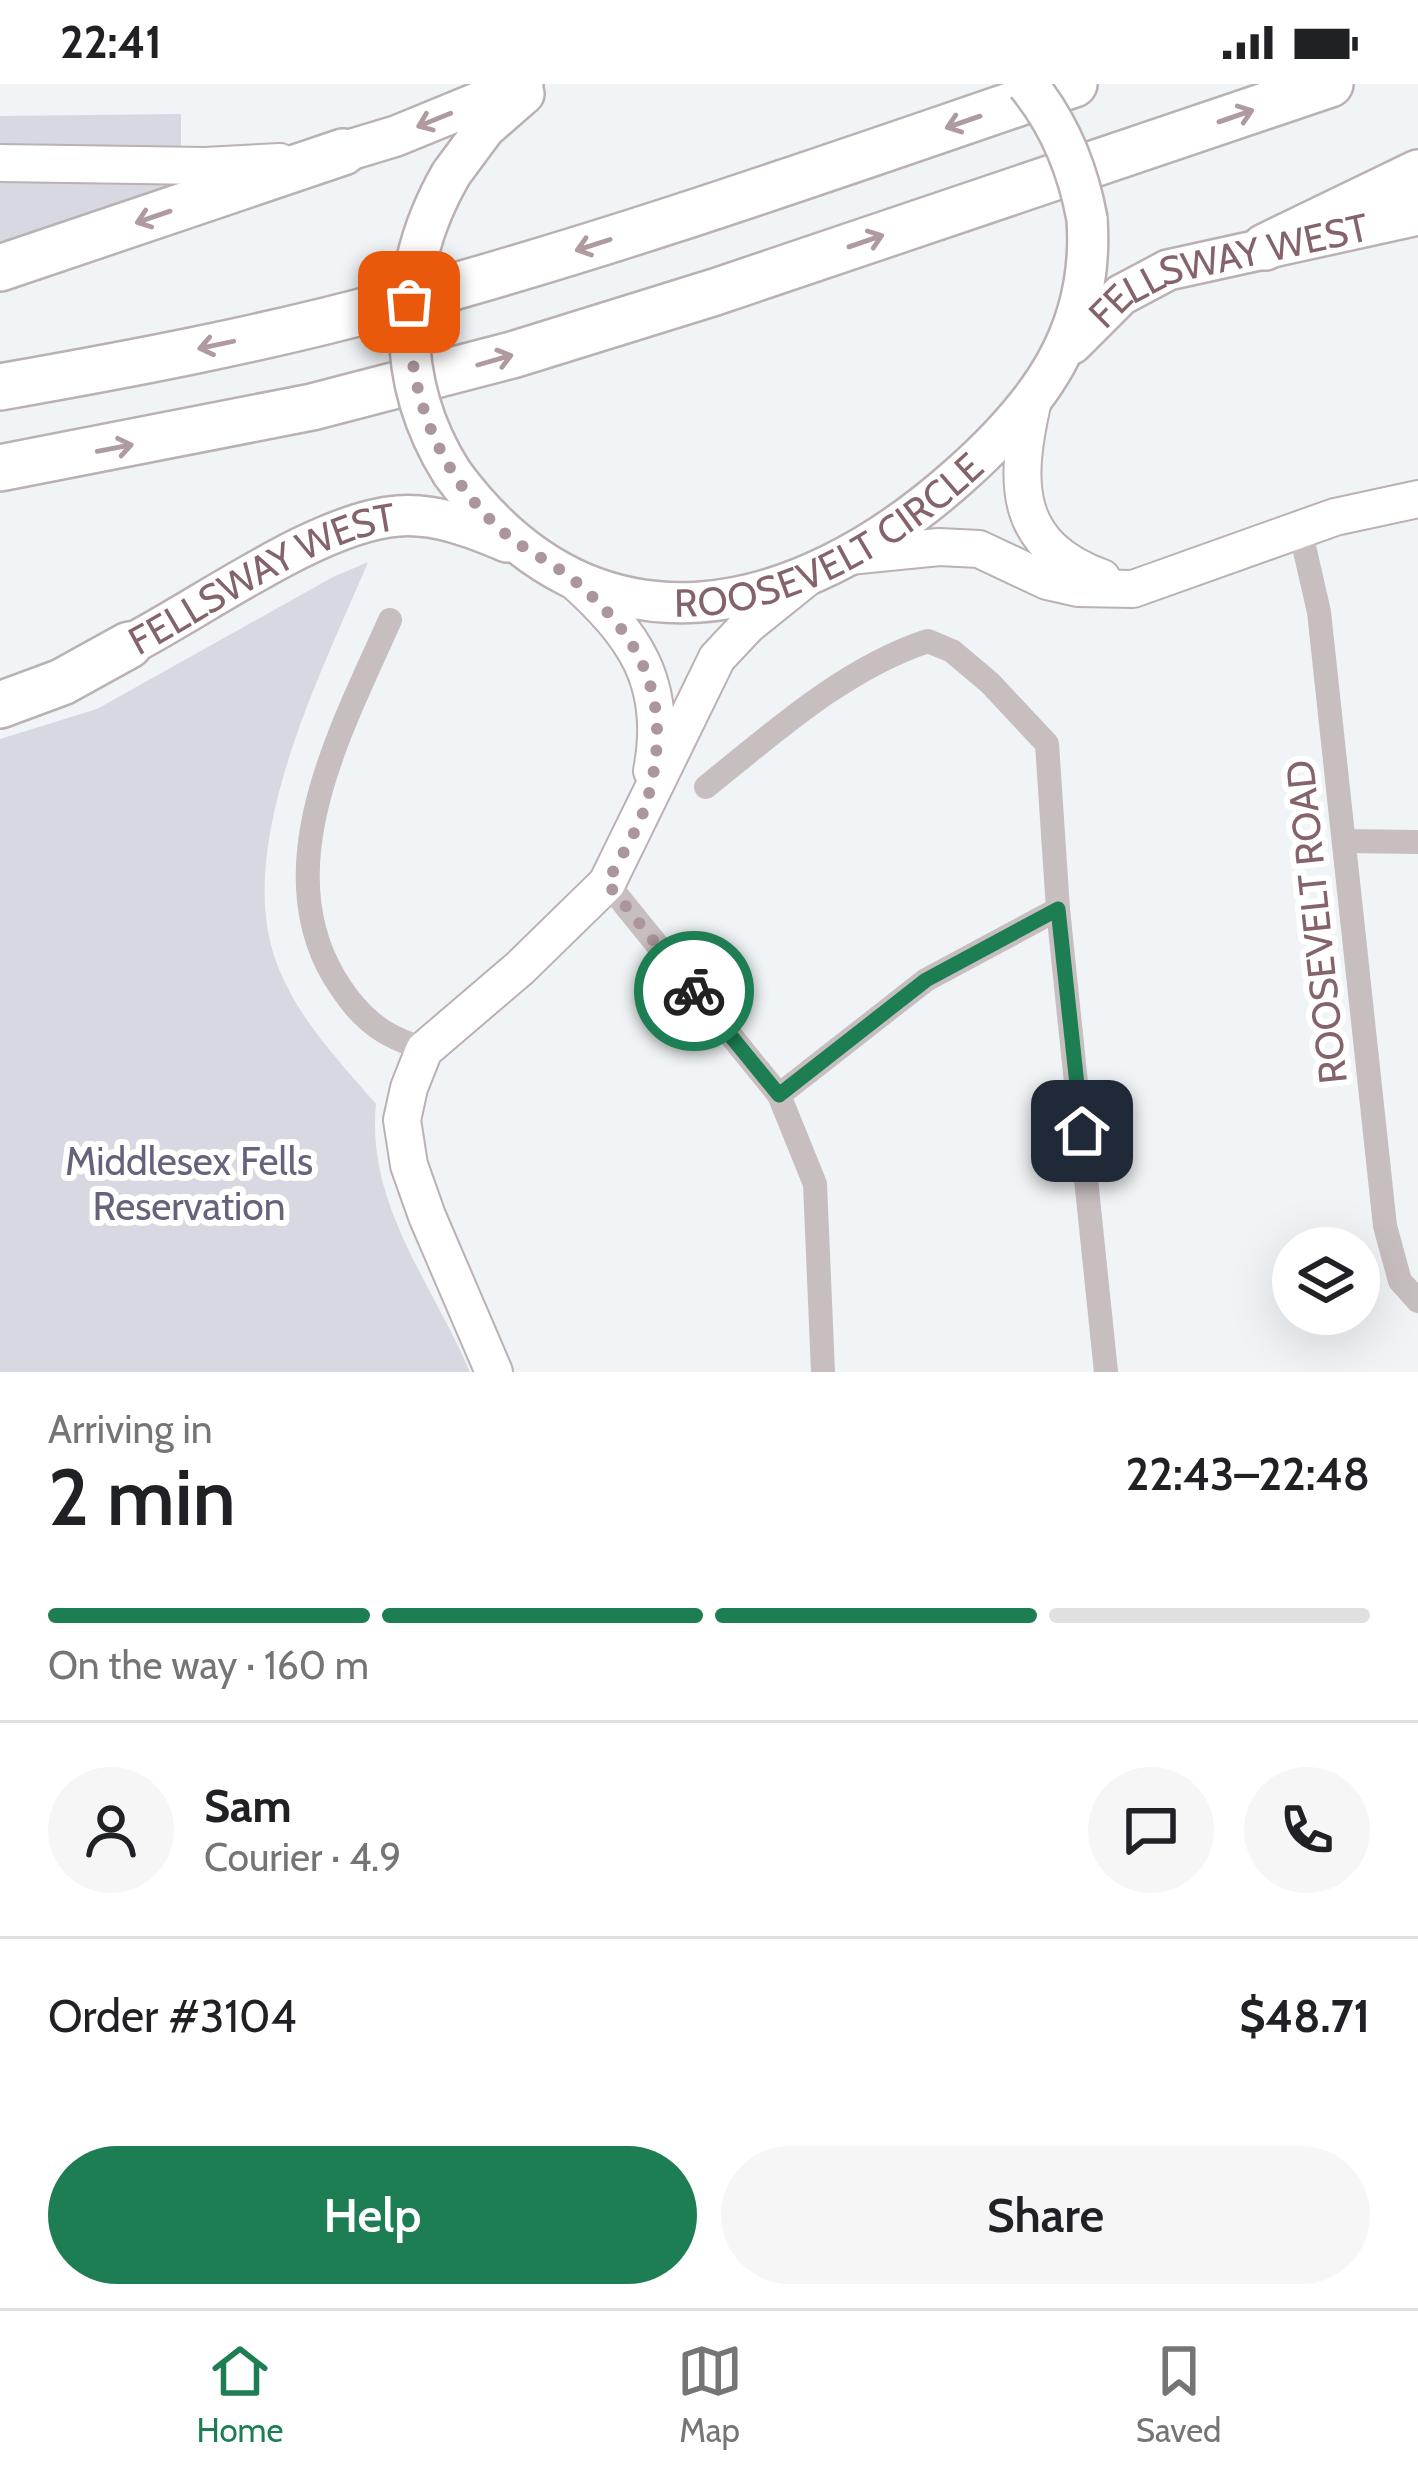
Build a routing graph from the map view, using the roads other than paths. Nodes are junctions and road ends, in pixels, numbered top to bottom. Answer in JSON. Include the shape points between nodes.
{"nodes":[{"id":1,"x":523,"y":84,"type":"edge"},
{"id":2,"x":539,"y":84,"type":"edge"},
{"id":3,"x":1027,"y":84,"type":"edge"},
{"id":4,"x":1074,"y":84,"type":"edge"},
{"id":5,"x":1330,"y":84,"type":"edge"},
{"id":6,"x":343,"y":152,"type":"junction"},
{"id":7,"x":0,"y":164,"type":"edge"},
{"id":8,"x":1418,"y":173,"type":"edge"},
{"id":9,"x":1418,"y":214,"type":"edge"},
{"id":10,"x":1265,"y":247,"type":"junction"},
{"id":11,"x":0,"y":268,"type":"edge"},
{"id":12,"x":1062,"y":357,"type":"junction"},
{"id":13,"x":0,"y":387,"type":"edge"},
{"id":14,"x":1034,"y":400,"type":"junction"},
{"id":15,"x":0,"y":468,"type":"edge"},
{"id":16,"x":1418,"y":500,"type":"edge"},
{"id":17,"x":1300,"y":529,"type":"junction"},
{"id":18,"x":529,"y":551,"type":"junction"},
{"id":19,"x":849,"y":556,"type":"junction"},
{"id":20,"x":564,"y":572,"type":"junction"},
{"id":21,"x":807,"y":578,"type":"junction"},
{"id":22,"x":1133,"y":589,"type":"junction"},
{"id":23,"x":390,"y":620,"type":"dead end"},
{"id":24,"x":129,"y":645,"type":"junction"},
{"id":25,"x":0,"y":680,"type":"edge"},
{"id":26,"x":0,"y":705,"type":"edge"},
{"id":27,"x":706,"y":788,"type":"dead end"},
{"id":28,"x":646,"y":804,"type":"junction"},
{"id":29,"x":1344,"y":841,"type":"junction"},
{"id":30,"x":1418,"y":842,"type":"edge"},
{"id":31,"x":607,"y":883,"type":"junction"},
{"id":32,"x":1058,"y":909,"type":"junction"},
{"id":33,"x":424,"y":1050,"type":"junction"},
{"id":34,"x":779,"y":1095,"type":"junction"},
{"id":35,"x":1418,"y":1301,"type":"edge"},
{"id":36,"x":494,"y":1372,"type":"edge"},
{"id":37,"x":823,"y":1372,"type":"edge"},
{"id":38,"x":1106,"y":1372,"type":"edge"}],
"edges":[{"from":1,"to":6,"type":"main road","one_way":true},
{"from":2,"to":18,"type":"main road","name":"ROOSEVELT CIRCLE","bridge":true,"via":[[499,114],[451,174],[418,250],[408,328],[422,407],[452,473]]},
{"from":3,"to":12,"type":"main road","name":"ROOSEVELT CIRCLE","bridge":true,"via":[[1067,148],[1087,219],[1085,282]]},
{"from":4,"to":13,"type":"highway","one_way":true,"via":[[483,279],[287,330]]},
{"from":15,"to":5,"type":"highway","one_way":true,"via":[[204,431],[491,361]]},
{"from":6,"to":7,"type":"main road","via":[[205,166]]},
{"from":6,"to":11,"type":"highway","one_way":true},
{"from":8,"to":10,"type":"highway"},
{"from":9,"to":10,"type":"main road","name":"FELLSWAY WEST"},
{"from":10,"to":12,"type":"main road","name":"FELLSWAY WEST","via":[[1147,280]]},
{"from":12,"to":14,"type":"main road","name":"ROOSEVELT CIRCLE"},
{"from":14,"to":19,"type":"main road","name":"ROOSEVELT CIRCLE","via":[[946,488]]},
{"from":14,"to":22,"type":"main road","via":[[1024,507],[1039,539],[1069,566]]},
{"from":16,"to":17,"type":"main road"},
{"from":17,"to":22,"type":"main road"},
{"from":17,"to":29,"type":"street","name":"ROOSEVELT ROAD","via":[[1316,589]]},
{"from":18,"to":20,"type":"main road","name":"ROOSEVELT CIRCLE"},
{"from":18,"to":24,"type":"main road","name":"FELLSWAY WEST","via":[[450,522],[378,519],[312,543]]},
{"from":19,"to":21,"type":"main road","name":"ROOSEVELT CIRCLE"},
{"from":19,"to":22,"type":"main road","via":[[979,549],[1047,581]]},
{"from":20,"to":21,"type":"main road","name":"ROOSEVELT CIRCLE","via":[[627,597],[691,604]]},
{"from":20,"to":28,"type":"main road","via":[[628,635],[646,670],[659,736]]},
{"from":21,"to":28,"type":"main road","via":[[717,658]]},
{"from":23,"to":33,"type":"street","via":[[328,772],[306,861],[312,923],[350,1003]]},
{"from":24,"to":25,"type":"main road","name":"FELLSWAY WEST"},
{"from":24,"to":26,"type":"highway"},
{"from":27,"to":32,"type":"street","via":[[864,671],[928,641],[990,682],[1047,744]]},
{"from":28,"to":31,"type":"main road"},
{"from":29,"to":30,"type":"street"},
{"from":29,"to":35,"type":"street","name":"ROOSEVELT ROAD","via":[[1385,1226],[1400,1281]]},
{"from":31,"to":33,"type":"main road"},
{"from":31,"to":34,"type":"street"},
{"from":32,"to":34,"type":"street","via":[[926,980]]},
{"from":32,"to":38,"type":"street"},
{"from":33,"to":36,"type":"main road","via":[[402,1120],[409,1165]]},
{"from":34,"to":37,"type":"street","via":[[815,1184]]}]}
